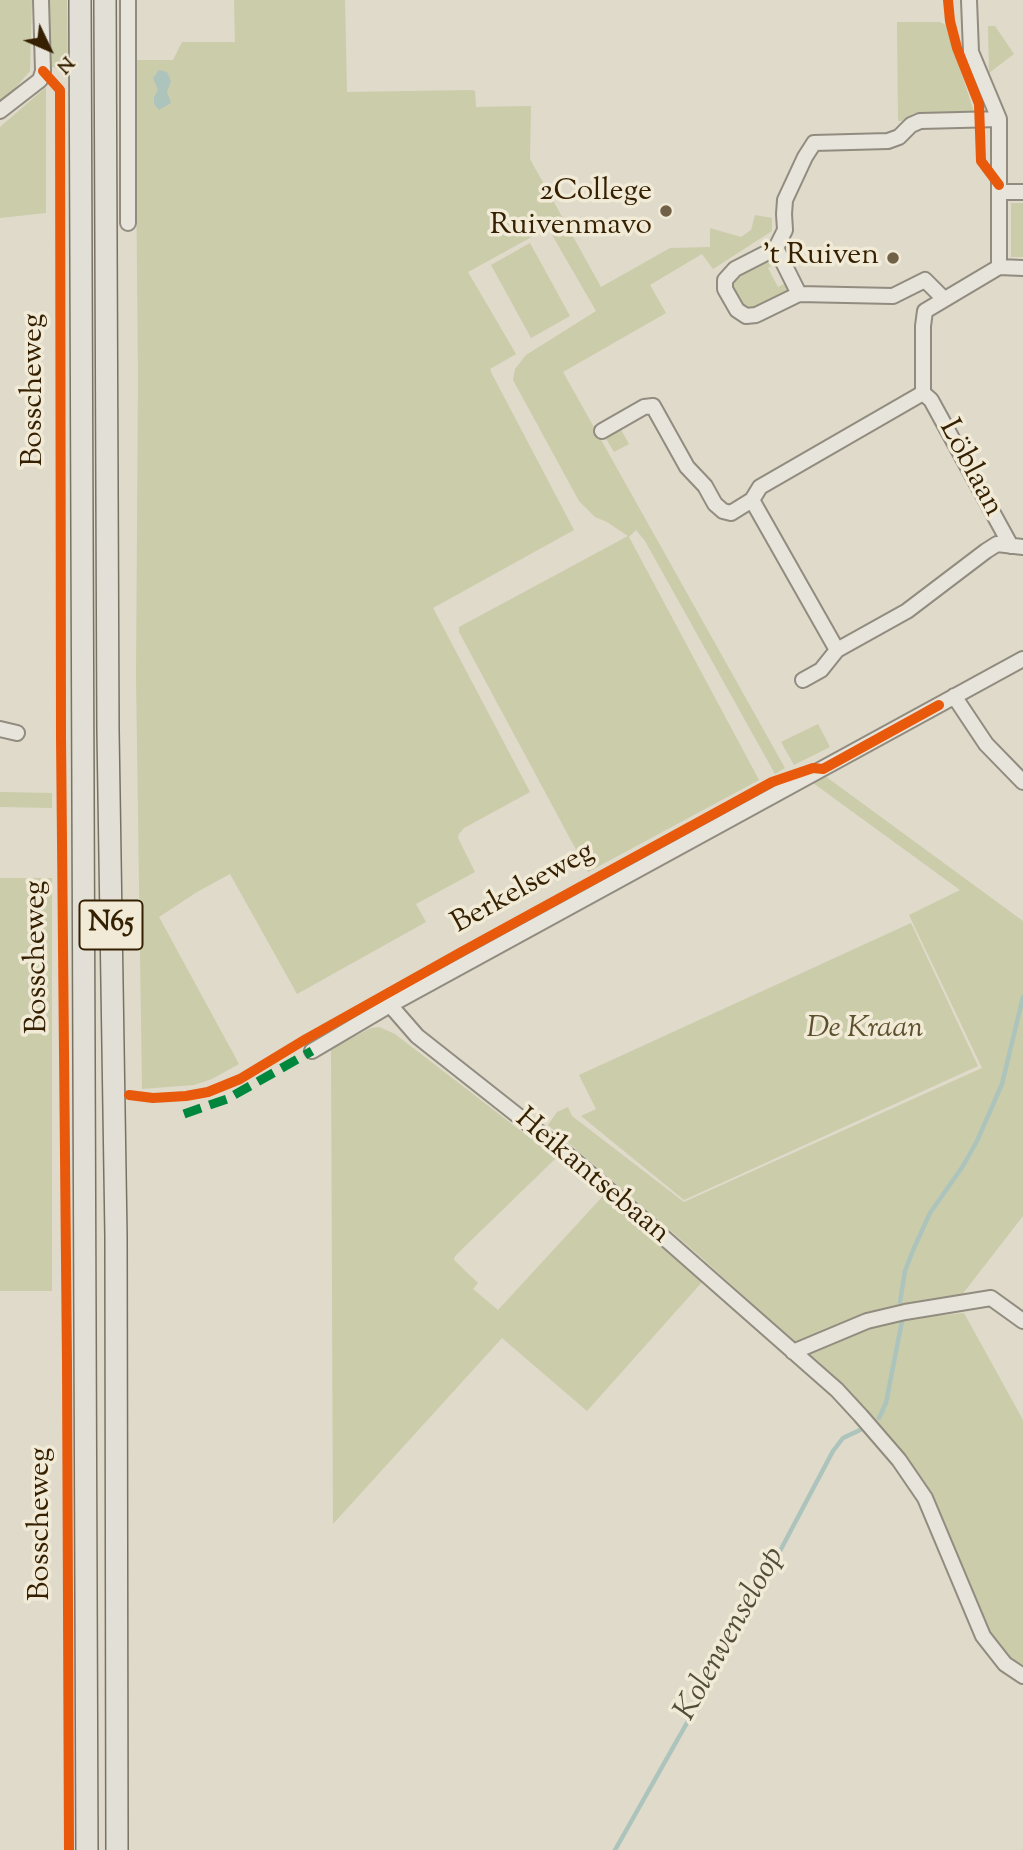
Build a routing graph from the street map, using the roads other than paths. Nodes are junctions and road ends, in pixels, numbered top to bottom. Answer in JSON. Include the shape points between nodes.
{"nodes":[{"id":1,"x":41,"y":0,"type":"edge"},
{"id":2,"x":80,"y":0,"type":"edge"},
{"id":3,"x":105,"y":0,"type":"edge"},
{"id":4,"x":128,"y":0,"type":"edge"},
{"id":5,"x":969,"y":0,"type":"edge"},
{"id":6,"x":0,"y":111,"type":"edge"},
{"id":7,"x":999,"y":119,"type":"junction"},
{"id":8,"x":1000,"y":192,"type":"junction"},
{"id":9,"x":1023,"y":192,"type":"edge"},
{"id":10,"x":128,"y":223,"type":"dead end"},
{"id":11,"x":776,"y":248,"type":"junction"},
{"id":12,"x":999,"y":267,"type":"junction"},
{"id":13,"x":1023,"y":268,"type":"edge"},
{"id":14,"x":799,"y":293,"type":"junction"},
{"id":15,"x":944,"y":299,"type":"junction"},
{"id":16,"x":923,"y":393,"type":"junction"},
{"id":17,"x":602,"y":430,"type":"dead end"},
{"id":18,"x":752,"y":500,"type":"junction"},
{"id":19,"x":1017,"y":547,"type":"edge"},
{"id":20,"x":837,"y":650,"type":"junction"},
{"id":21,"x":1023,"y":659,"type":"edge"},
{"id":22,"x":803,"y":680,"type":"dead end"},
{"id":23,"x":954,"y":696,"type":"junction"},
{"id":24,"x":0,"y":729,"type":"edge"},
{"id":25,"x":17,"y":733,"type":"dead end"},
{"id":26,"x":1023,"y":782,"type":"edge"},
{"id":27,"x":390,"y":1005,"type":"junction"},
{"id":28,"x":312,"y":1051,"type":"dead end"},
{"id":29,"x":1023,"y":1321,"type":"edge"},
{"id":30,"x":793,"y":1352,"type":"junction"},
{"id":31,"x":1023,"y":1676,"type":"edge"},
{"id":32,"x":87,"y":1850,"type":"edge"},
{"id":33,"x":117,"y":1850,"type":"edge"}],
"edges":[{"from":1,"to":6,"type":"street","via":[[40,80]]},
{"from":2,"to":32,"type":"main road","name":"Bosscheweg","number":"N65"},
{"from":3,"to":33,"type":"main road","number":"N65"},
{"from":4,"to":10,"type":"street"},
{"from":5,"to":7,"type":"street","via":[[971,52]]},
{"from":7,"to":8,"type":"street"},
{"from":7,"to":11,"type":"street","via":[[920,121],[888,141],[814,143],[785,200],[785,230]]},
{"from":8,"to":9,"type":"street"},
{"from":8,"to":12,"type":"street"},
{"from":11,"to":14,"type":"street"},
{"from":11,"to":14,"type":"street","via":[[735,270],[725,279],[725,289],[746,316]]},
{"from":12,"to":13,"type":"street"},
{"from":12,"to":15,"type":"street"},
{"from":14,"to":15,"type":"street","via":[[892,296],[925,280]]},
{"from":15,"to":16,"type":"street","via":[[925,311]]},
{"from":16,"to":18,"type":"street","name":"Löblaan","via":[[760,487]]},
{"from":16,"to":19,"type":"street","name":"Löblaan"},
{"from":17,"to":18,"type":"street","name":"Löblaan","via":[[653,406],[687,467],[715,504],[731,513]]},
{"from":18,"to":20,"type":"street"},
{"from":19,"to":20,"type":"street","name":"Löblaan","via":[[997,544],[907,611]]},
{"from":20,"to":22,"type":"street","name":"Löblaan","via":[[821,670]]},
{"from":21,"to":23,"type":"street","name":"Berkelseweg"},
{"from":23,"to":26,"type":"street","via":[[986,744]]},
{"from":23,"to":27,"type":"street","name":"Berkelseweg"},
{"from":24,"to":25,"type":"street"},
{"from":27,"to":28,"type":"street","name":"Berkelseweg"},
{"from":27,"to":30,"type":"street","name":"Heikantsebaan","via":[[426,1045],[574,1160]]},
{"from":29,"to":30,"type":"street","via":[[991,1298],[867,1321]]},
{"from":30,"to":31,"type":"street","name":"Heikantsebaan","via":[[899,1460],[925,1499],[983,1636],[1005,1664]]}]}
